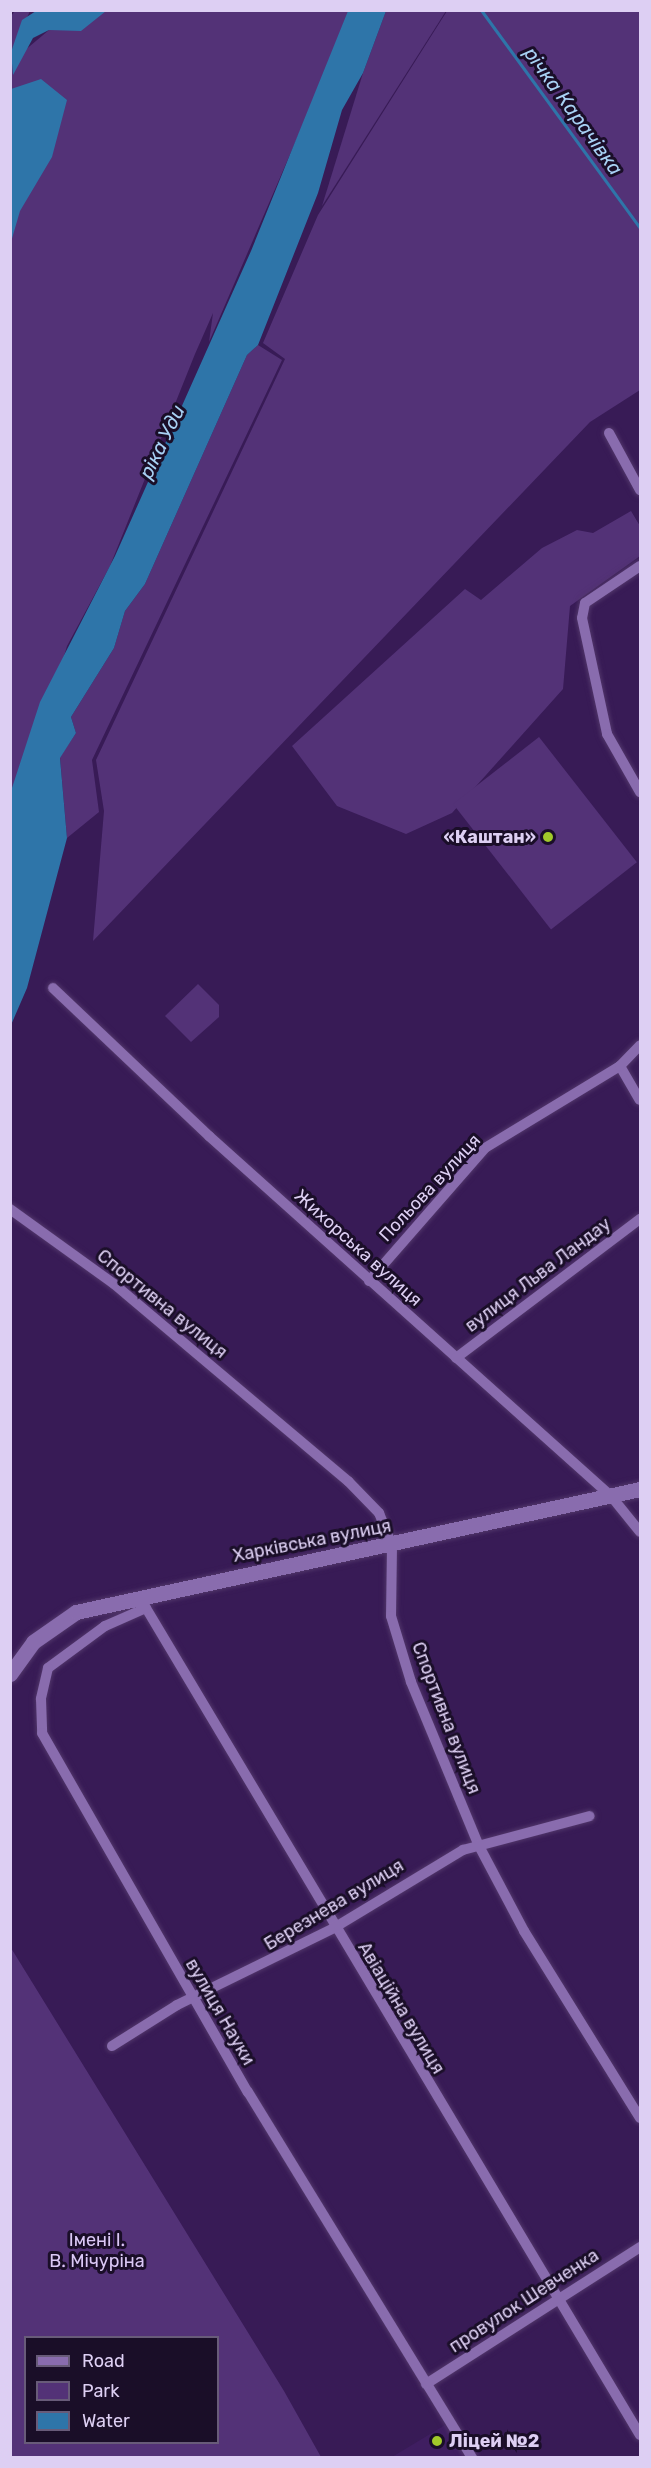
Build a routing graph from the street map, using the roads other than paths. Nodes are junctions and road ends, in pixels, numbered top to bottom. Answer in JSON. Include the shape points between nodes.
{"nodes":[{"id":1,"x":609,"y":433,"type":"dead end"},
{"id":2,"x":640,"y":490,"type":"edge"},
{"id":3,"x":640,"y":566,"type":"edge"},
{"id":4,"x":640,"y":792,"type":"edge"},
{"id":5,"x":53,"y":988,"type":"dead end"},
{"id":6,"x":640,"y":1045,"type":"edge"},
{"id":7,"x":620,"y":1066,"type":"junction"},
{"id":8,"x":640,"y":1100,"type":"edge"},
{"id":9,"x":10,"y":1209,"type":"edge"},
{"id":10,"x":640,"y":1219,"type":"edge"},
{"id":11,"x":369,"y":1281,"type":"junction"},
{"id":12,"x":456,"y":1358,"type":"junction"},
{"id":13,"x":640,"y":1489,"type":"edge"},
{"id":14,"x":611,"y":1496,"type":"junction"},
{"id":15,"x":640,"y":1533,"type":"edge"},
{"id":16,"x":392,"y":1546,"type":"junction"},
{"id":17,"x":142,"y":1601,"type":"junction"},
{"id":18,"x":12,"y":1672,"type":"edge"},
{"id":19,"x":590,"y":1816,"type":"dead end"},
{"id":20,"x":478,"y":1844,"type":"junction"},
{"id":21,"x":334,"y":1929,"type":"junction"},
{"id":22,"x":194,"y":1998,"type":"junction"},
{"id":23,"x":112,"y":2046,"type":"dead end"},
{"id":24,"x":639,"y":2113,"type":"edge"},
{"id":25,"x":640,"y":2247,"type":"edge"},
{"id":26,"x":555,"y":2297,"type":"junction"},
{"id":27,"x":426,"y":2384,"type":"junction"},
{"id":28,"x":640,"y":2435,"type":"edge"},
{"id":29,"x":472,"y":2457,"type":"edge"}],
"edges":[{"from":1,"to":2,"type":"street"},
{"from":3,"to":4,"type":"street","via":[[585,603],[582,618],[607,734]]},
{"from":5,"to":11,"type":"street","name":"Жихорська вулиця"},
{"from":6,"to":7,"type":"street","name":"Польова вулиця"},
{"from":7,"to":8,"type":"street"},
{"from":7,"to":11,"type":"street","name":"Польова вулиця","via":[[485,1148]]},
{"from":9,"to":16,"type":"street","name":"Спортивна вулиця","via":[[114,1284],[348,1481],[379,1513]]},
{"from":10,"to":12,"type":"street","name":"вулиця Льва Ландау"},
{"from":11,"to":12,"type":"street","name":"Жихорська вулиця"},
{"from":12,"to":14,"type":"street","name":"Жихорська вулиця"},
{"from":13,"to":14,"type":"main road","name":"Харківська вулиця"},
{"from":14,"to":15,"type":"street","name":"Жихорська вулиця"},
{"from":14,"to":16,"type":"main road","name":"Харківська вулиця"},
{"from":16,"to":17,"type":"main road","name":"Харківська вулиця"},
{"from":16,"to":20,"type":"street","name":"Спортивна вулиця","via":[[391,1616],[411,1682]]},
{"from":17,"to":18,"type":"main road","name":"Харківська вулиця","via":[[65,1617],[33,1642]]},
{"from":17,"to":21,"type":"street","name":"Авіаційна вулиця"},
{"from":17,"to":22,"type":"street","name":"вулиця Науки","via":[[48,1668],[40,1700],[42,1733]]},
{"from":19,"to":20,"type":"street","name":"Березнева вулиця"},
{"from":20,"to":21,"type":"street","name":"Березнева вулиця","via":[[427,1868]]},
{"from":20,"to":24,"type":"street","name":"Спортивна вулиця","via":[[524,1931]]},
{"from":21,"to":22,"type":"street","name":"Березнева вулиця"},
{"from":21,"to":26,"type":"street","name":"Авіаційна вулиця"},
{"from":22,"to":23,"type":"street","name":"Березнева вулиця"},
{"from":22,"to":27,"type":"street","name":"вулиця Науки"},
{"from":25,"to":26,"type":"street","name":"провулок Шевченка"},
{"from":26,"to":27,"type":"street","name":"провулок Шевченка"},
{"from":26,"to":28,"type":"street","name":"Авіаційна вулиця"},
{"from":27,"to":29,"type":"street","name":"вулиця Науки"}]}
